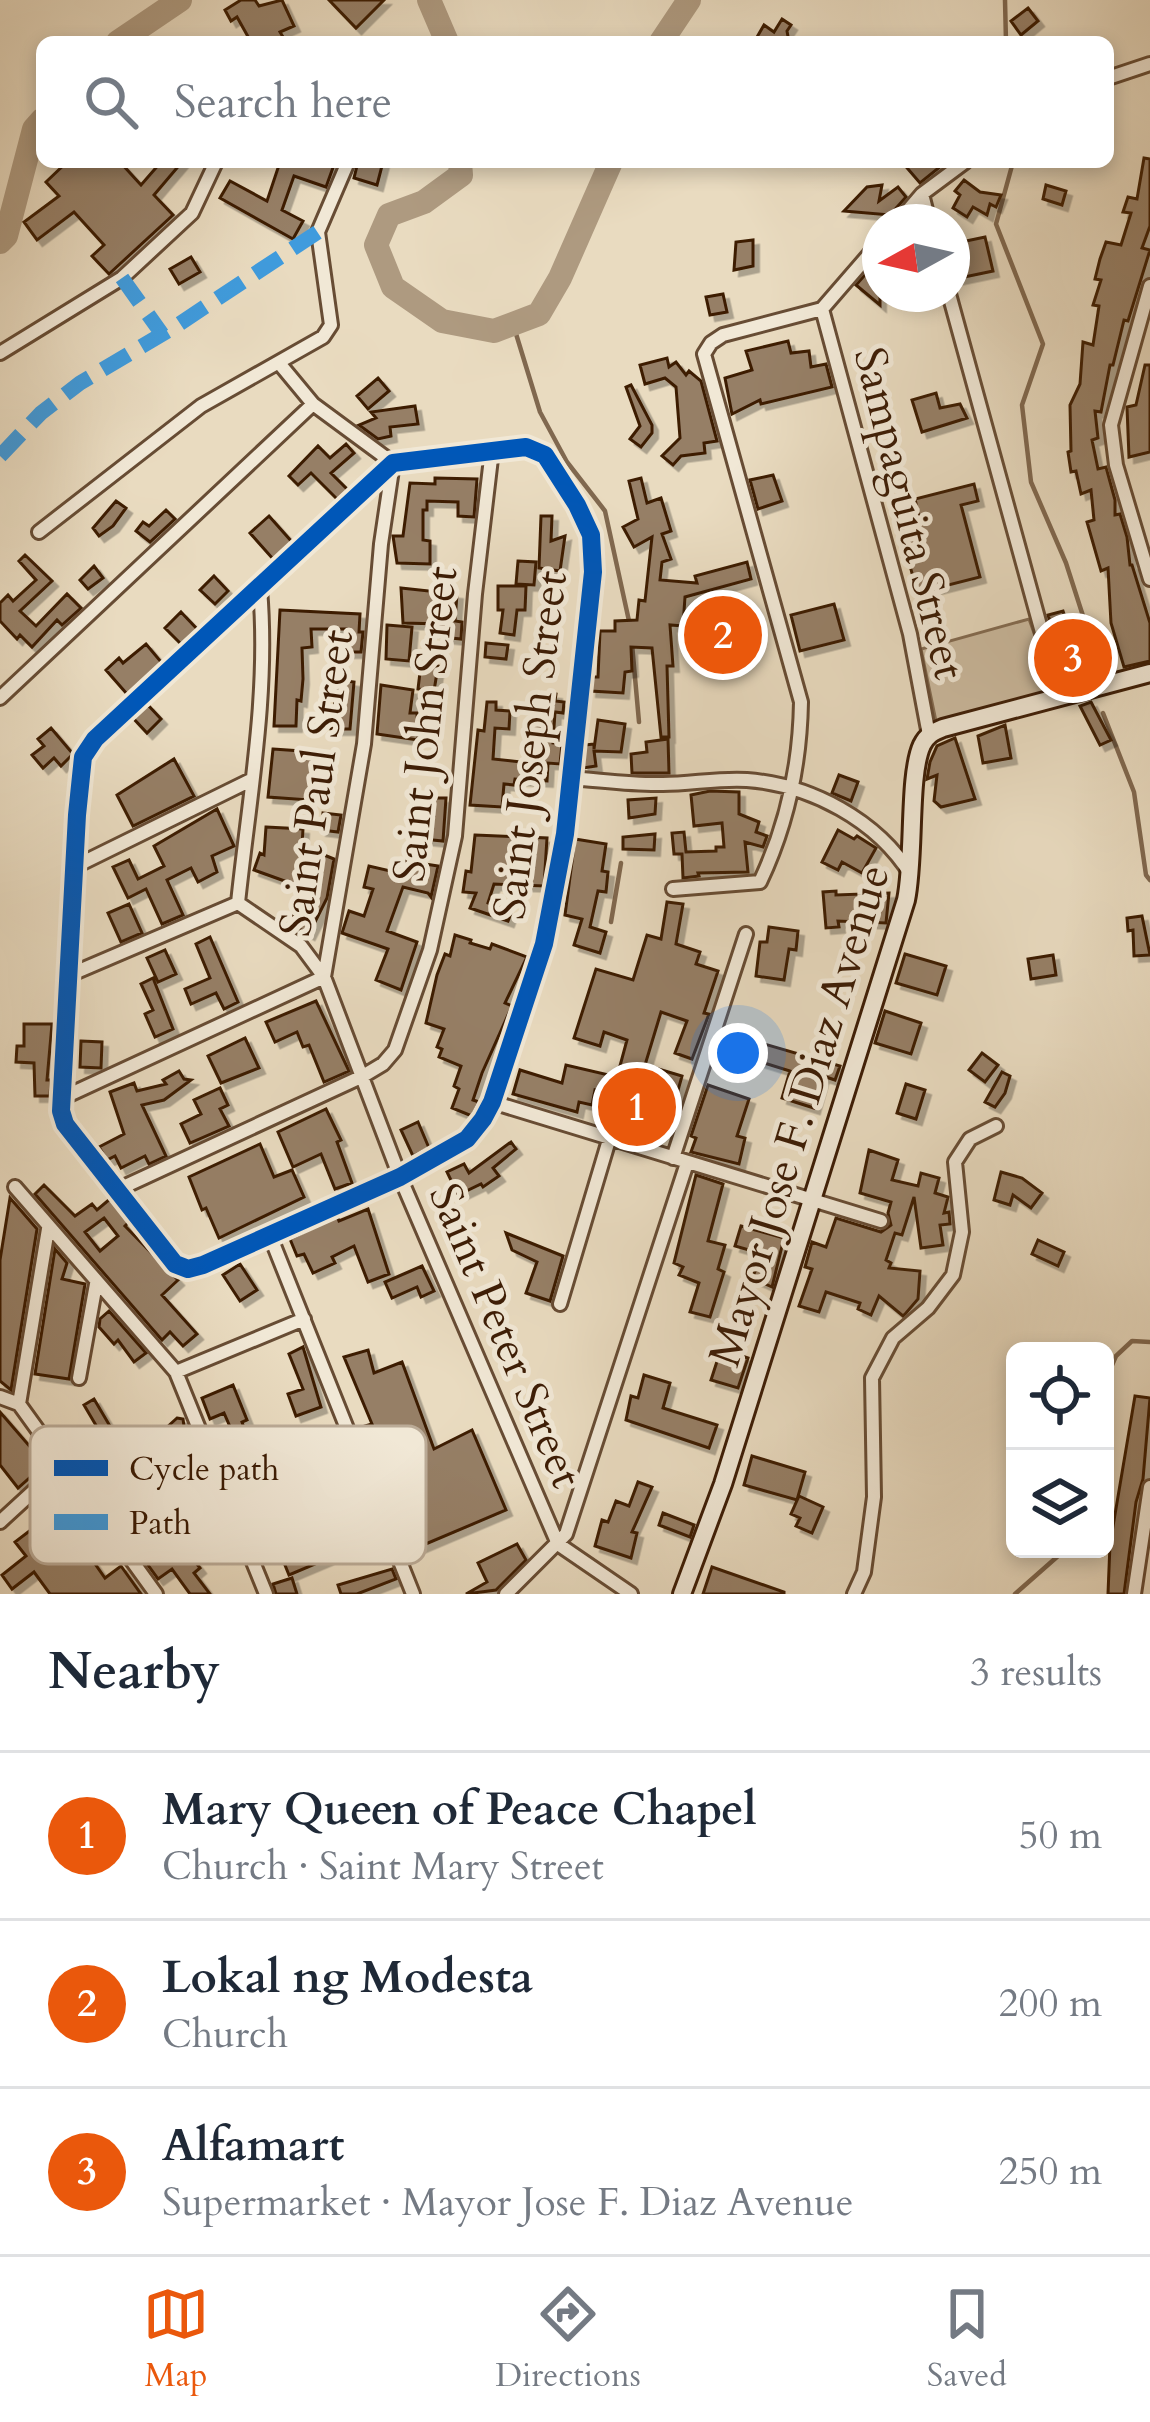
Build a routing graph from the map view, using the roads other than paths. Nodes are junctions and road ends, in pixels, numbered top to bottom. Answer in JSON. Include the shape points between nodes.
{"nodes":[{"id":1,"x":1150,"y":64,"type":"edge"},
{"id":2,"x":1114,"y":76,"type":"edge"},
{"id":3,"x":213,"y":168,"type":"edge"},
{"id":4,"x":345,"y":168,"type":"edge"},
{"id":5,"x":957,"y":168,"type":"edge"},
{"id":6,"x":922,"y":194,"type":"junction"},
{"id":7,"x":913,"y":204,"type":"edge"},
{"id":8,"x":924,"y":204,"type":"edge"},
{"id":9,"x":862,"y":263,"type":"edge"},
{"id":10,"x":1150,"y":286,"type":"edge"},
{"id":11,"x":822,"y":309,"type":"junction"},
{"id":12,"x":954,"y":312,"type":"edge"},
{"id":13,"x":0,"y":353,"type":"edge"},
{"id":14,"x":279,"y":363,"type":"junction"},
{"id":15,"x":313,"y":404,"type":"junction"},
{"id":16,"x":492,"y":450,"type":"junction"},
{"id":17,"x":393,"y":463,"type":"junction"},
{"id":18,"x":39,"y":532,"type":"dead end"},
{"id":19,"x":1150,"y":579,"type":"edge"},
{"id":20,"x":260,"y":589,"type":"junction"},
{"id":21,"x":1150,"y":673,"type":"edge"},
{"id":22,"x":0,"y":698,"type":"edge"},
{"id":23,"x":1060,"y":698,"type":"junction"},
{"id":24,"x":928,"y":735,"type":"junction"},
{"id":25,"x":569,"y":778,"type":"junction"},
{"id":26,"x":251,"y":780,"type":"junction"},
{"id":27,"x":792,"y":788,"type":"junction"},
{"id":28,"x":76,"y":866,"type":"junction"},
{"id":29,"x":911,"y":876,"type":"junction"},
{"id":30,"x":673,"y":889,"type":"dead end"},
{"id":31,"x":238,"y":903,"type":"junction"},
{"id":32,"x":746,"y":934,"type":"dead end"},
{"id":33,"x":67,"y":976,"type":"junction"},
{"id":34,"x":324,"y":976,"type":"junction"},
{"id":35,"x":363,"y":1076,"type":"junction"},
{"id":36,"x":60,"y":1099,"type":"junction"},
{"id":37,"x":492,"y":1102,"type":"junction"},
{"id":38,"x":996,"y":1126,"type":"dead end"},
{"id":39,"x":609,"y":1140,"type":"junction"},
{"id":40,"x":680,"y":1160,"type":"junction"},
{"id":41,"x":400,"y":1177,"type":"junction"},
{"id":42,"x":15,"y":1187,"type":"dead end"},
{"id":43,"x":119,"y":1189,"type":"junction"},
{"id":44,"x":812,"y":1202,"type":"junction"},
{"id":45,"x":881,"y":1221,"type":"dead end"},
{"id":46,"x":48,"y":1229,"type":"junction"},
{"id":47,"x":269,"y":1233,"type":"junction"},
{"id":48,"x":96,"y":1284,"type":"junction"},
{"id":49,"x":560,"y":1304,"type":"dead end"},
{"id":50,"x":304,"y":1319,"type":"junction"},
{"id":51,"x":176,"y":1372,"type":"junction"},
{"id":52,"x":79,"y":1378,"type":"dead end"},
{"id":53,"x":0,"y":1396,"type":"edge"},
{"id":54,"x":19,"y":1404,"type":"junction"},
{"id":55,"x":35,"y":1426,"type":"edge"},
{"id":56,"x":198,"y":1426,"type":"edge"},
{"id":57,"x":346,"y":1426,"type":"edge"},
{"id":58,"x":1150,"y":1487,"type":"edge"},
{"id":59,"x":30,"y":1494,"type":"edge"},
{"id":60,"x":0,"y":1522,"type":"edge"},
{"id":61,"x":1146,"y":1541,"type":"edge"},
{"id":62,"x":558,"y":1544,"type":"junction"},
{"id":63,"x":134,"y":1564,"type":"edge"},
{"id":64,"x":254,"y":1564,"type":"edge"},
{"id":65,"x":400,"y":1564,"type":"edge"},
{"id":66,"x":156,"y":1594,"type":"edge"},
{"id":67,"x":266,"y":1594,"type":"edge"},
{"id":68,"x":412,"y":1594,"type":"edge"},
{"id":69,"x":506,"y":1594,"type":"edge"},
{"id":70,"x":631,"y":1594,"type":"edge"},
{"id":71,"x":682,"y":1594,"type":"edge"},
{"id":72,"x":854,"y":1594,"type":"edge"},
{"id":73,"x":1133,"y":1594,"type":"edge"}],
"edges":[{"from":1,"to":2,"type":"street"},
{"from":3,"to":13,"type":"street","via":[[192,213],[122,278]]},
{"from":4,"to":14,"type":"street","via":[[318,232],[331,325]]},
{"from":5,"to":6,"type":"street"},
{"from":6,"to":7,"type":"street"},
{"from":6,"to":8,"type":"street"},
{"from":9,"to":11,"type":"street"},
{"from":10,"to":19,"type":"street","via":[[1111,425]]},
{"from":11,"to":24,"type":"street","name":"Sampaguita Street","via":[[910,634]]},
{"from":11,"to":27,"type":"street","via":[[723,335],[704,354],[801,702]]},
{"from":12,"to":23,"type":"street"},
{"from":14,"to":15,"type":"street"},
{"from":14,"to":18,"type":"street","via":[[201,406]]},
{"from":15,"to":17,"type":"street"},
{"from":15,"to":22,"type":"street"},
{"from":16,"to":17,"type":"street","name":"Saint Joseph Street"},
{"from":16,"to":25,"type":"street","name":"Saint Joseph Street","via":[[526,447],[545,455],[591,535]]},
{"from":16,"to":35,"type":"street","name":"Saint John Street","via":[[455,836],[430,950],[395,1050]]},
{"from":17,"to":20,"type":"street"},
{"from":17,"to":34,"type":"street","name":"Saint Paul Street","via":[[364,744]]},
{"from":20,"to":26,"type":"street","via":[[265,644]]},
{"from":20,"to":28,"type":"street","via":[[88,748]]},
{"from":21,"to":23,"type":"main road"},
{"from":23,"to":24,"type":"main road"},
{"from":24,"to":29,"type":"main road","name":"Mayor Jose F. Diaz Avenue","via":[[919,754]]},
{"from":25,"to":27,"type":"street"},
{"from":25,"to":37,"type":"street","name":"Saint Joseph Street","via":[[544,944]]},
{"from":26,"to":28,"type":"street"},
{"from":26,"to":31,"type":"street"},
{"from":27,"to":29,"type":"street","via":[[859,820],[893,846]]},
{"from":27,"to":30,"type":"street","via":[[760,882]]},
{"from":28,"to":33,"type":"street"},
{"from":29,"to":44,"type":"main road","name":"Mayor Jose F. Diaz Avenue"},
{"from":31,"to":33,"type":"street"},
{"from":31,"to":34,"type":"street","name":"Saint Peter Street","via":[[301,946]]},
{"from":32,"to":40,"type":"street"},
{"from":33,"to":36,"type":"street"},
{"from":34,"to":35,"type":"street","name":"Saint Peter Street"},
{"from":34,"to":36,"type":"street","name":"Saint Paul Street"},
{"from":35,"to":41,"type":"street","name":"Saint Peter Street"},
{"from":35,"to":43,"type":"street","name":"Saint John Street"},
{"from":36,"to":43,"type":"street","name":"Saint Joseph Street","via":[[65,1124]]},
{"from":37,"to":39,"type":"street"},
{"from":37,"to":41,"type":"street","name":"Saint Joseph Street","via":[[466,1139]]},
{"from":38,"to":72,"type":"street","via":[[970,1138],[955,1162],[962,1232],[953,1275],[892,1338],[872,1378],[874,1497]]},
{"from":39,"to":40,"type":"street"},
{"from":39,"to":49,"type":"street"},
{"from":40,"to":44,"type":"street"},
{"from":40,"to":62,"type":"street"},
{"from":41,"to":47,"type":"street","name":"Saint Joseph Street"},
{"from":41,"to":62,"type":"street","name":"Saint Peter Street"},
{"from":42,"to":46,"type":"street"},
{"from":43,"to":47,"type":"street","name":"Saint Joseph Street","via":[[175,1264],[188,1269]]},
{"from":44,"to":45,"type":"street"},
{"from":44,"to":71,"type":"main road","name":"Mayor Jose F. Diaz Avenue"},
{"from":46,"to":48,"type":"street"},
{"from":46,"to":54,"type":"street"},
{"from":47,"to":50,"type":"street"},
{"from":48,"to":51,"type":"street"},
{"from":48,"to":52,"type":"street"},
{"from":50,"to":51,"type":"street"},
{"from":50,"to":57,"type":"street"},
{"from":51,"to":56,"type":"street"},
{"from":53,"to":54,"type":"street"},
{"from":54,"to":55,"type":"street"},
{"from":58,"to":61,"type":"street"},
{"from":59,"to":60,"type":"street"},
{"from":61,"to":73,"type":"street"},
{"from":62,"to":69,"type":"street"},
{"from":62,"to":70,"type":"street","name":"Saint Peter Street"},
{"from":63,"to":66,"type":"street"},
{"from":64,"to":67,"type":"street"},
{"from":65,"to":68,"type":"street"}]}
